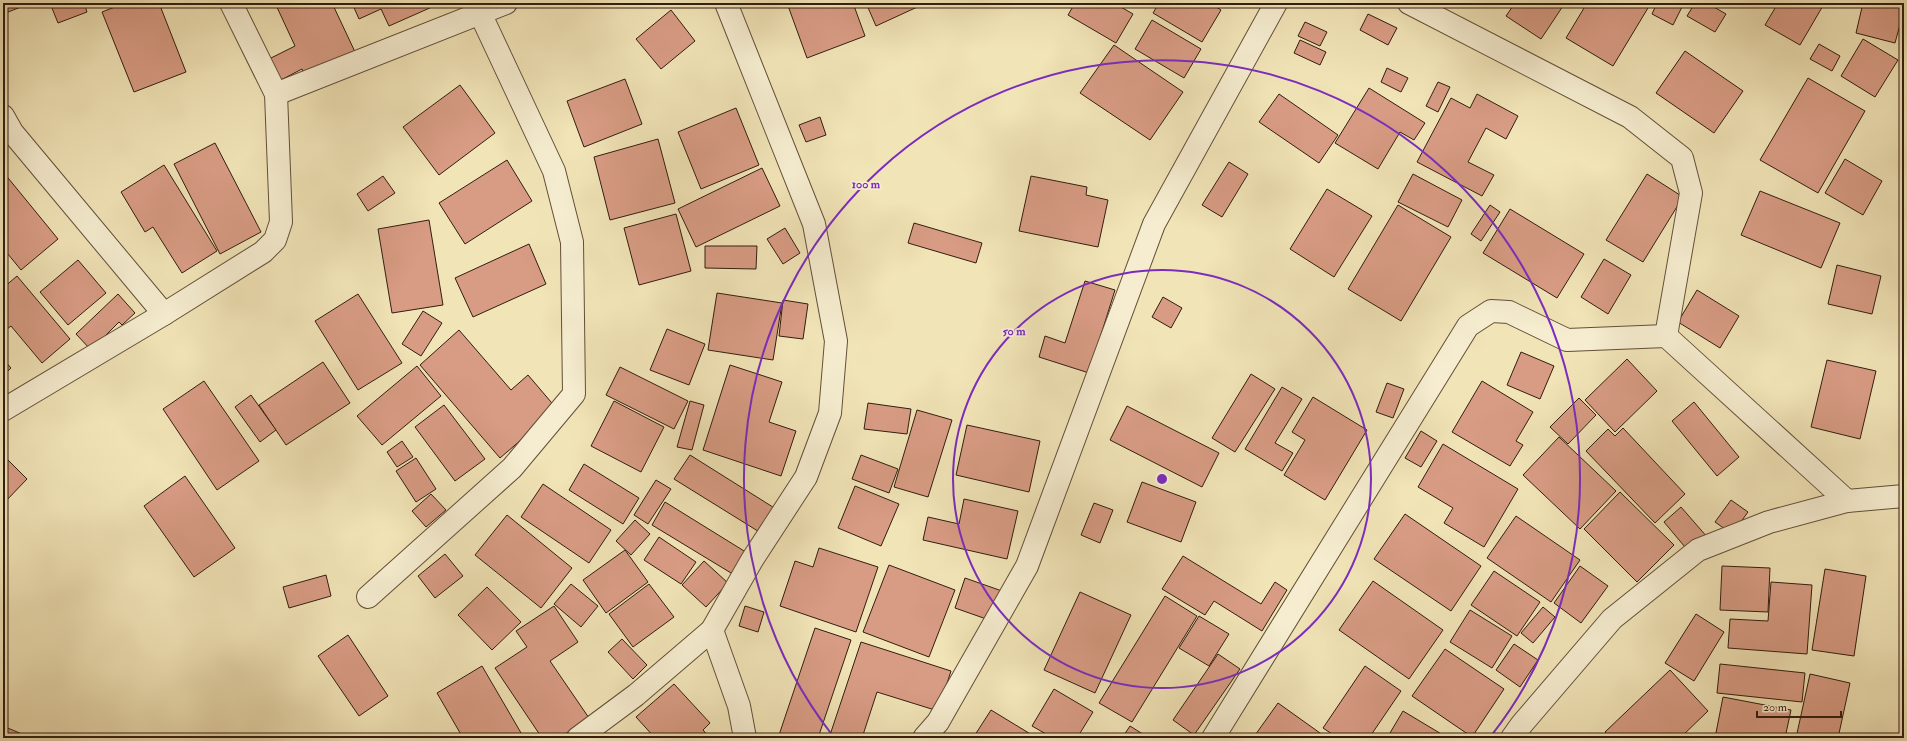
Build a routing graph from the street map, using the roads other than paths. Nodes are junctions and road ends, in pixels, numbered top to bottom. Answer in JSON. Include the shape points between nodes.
{"nodes":[{"id":1,"x":231,"y":3,"type":"edge"},
{"id":2,"x":506,"y":3,"type":"edge"},
{"id":3,"x":726,"y":3,"type":"edge"},
{"id":4,"x":1276,"y":3,"type":"edge"},
{"id":5,"x":1409,"y":3,"type":"edge"},
{"id":6,"x":480,"y":13,"type":"junction"},
{"id":7,"x":276,"y":94,"type":"junction"},
{"id":8,"x":6,"y":129,"type":"edge"},
{"id":9,"x":164,"y":314,"type":"junction"},
{"id":10,"x":1666,"y":336,"type":"junction"},
{"id":11,"x":3,"y":410,"type":"edge"},
{"id":12,"x":1904,"y":496,"type":"edge"},
{"id":13,"x":1847,"y":501,"type":"junction"},
{"id":14,"x":368,"y":596,"type":"dead end"},
{"id":15,"x":712,"y":630,"type":"junction"},
{"id":16,"x":578,"y":738,"type":"edge"},
{"id":17,"x":745,"y":738,"type":"edge"},
{"id":18,"x":924,"y":738,"type":"edge"},
{"id":19,"x":1213,"y":738,"type":"edge"},
{"id":20,"x":1512,"y":738,"type":"edge"}],
"edges":[{"from":1,"to":7,"type":"street"},
{"from":2,"to":6,"type":"street"},
{"from":3,"to":15,"type":"street","via":[[814,224],[836,341],[830,412],[806,477],[752,560]]},
{"from":4,"to":18,"type":"street","via":[[1154,224],[1027,566],[938,722]]},
{"from":5,"to":10,"type":"street","via":[[1630,117],[1682,158],[1691,193]]},
{"from":6,"to":7,"type":"street"},
{"from":6,"to":14,"type":"street","via":[[554,171],[572,242],[574,394],[512,468]]},
{"from":7,"to":9,"type":"street","via":[[281,222],[275,240],[264,252]]},
{"from":8,"to":9,"type":"street"},
{"from":9,"to":11,"type":"street"},
{"from":10,"to":13,"type":"street"},
{"from":10,"to":19,"type":"street","via":[[1567,340],[1509,312],[1491,311],[1468,326]]},
{"from":12,"to":13,"type":"street"},
{"from":13,"to":20,"type":"street","via":[[1769,522],[1698,550],[1612,619]]},
{"from":15,"to":16,"type":"street","via":[[636,696]]},
{"from":15,"to":17,"type":"street","via":[[739,706]]}]}
